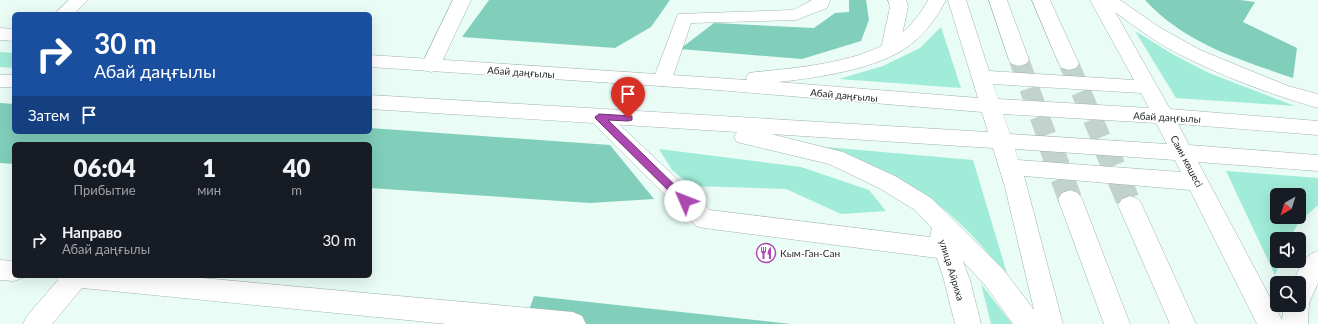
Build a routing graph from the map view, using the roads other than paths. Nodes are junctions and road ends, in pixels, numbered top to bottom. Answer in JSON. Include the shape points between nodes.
{"nodes":[{"id":1,"x":79,"y":0,"type":"edge"},
{"id":2,"x":462,"y":0,"type":"edge"},
{"id":3,"x":821,"y":0,"type":"edge"},
{"id":4,"x":897,"y":0,"type":"edge"},
{"id":5,"x":938,"y":0,"type":"edge"},
{"id":6,"x":957,"y":0,"type":"edge"},
{"id":7,"x":998,"y":0,"type":"edge"},
{"id":8,"x":1041,"y":0,"type":"edge"},
{"id":9,"x":1100,"y":0,"type":"edge"},
{"id":10,"x":1109,"y":0,"type":"edge"},
{"id":11,"x":65,"y":12,"type":"edge"},
{"id":12,"x":0,"y":34,"type":"edge"},
{"id":13,"x":12,"y":35,"type":"edge"},
{"id":14,"x":890,"y":49,"type":"junction"},
{"id":15,"x":1019,"y":60,"type":"tunnel mouth"},
{"id":16,"x":372,"y":61,"type":"edge"},
{"id":17,"x":1069,"y":64,"type":"tunnel mouth"},
{"id":18,"x":431,"y":66,"type":"junction"},
{"id":19,"x":983,"y":77,"type":"junction"},
{"id":20,"x":663,"y":80,"type":"junction"},
{"id":21,"x":0,"y":81,"type":"edge"},
{"id":22,"x":12,"y":81,"type":"edge"},
{"id":23,"x":705,"y":83,"type":"junction"},
{"id":24,"x":1148,"y":87,"type":"junction"},
{"id":25,"x":1318,"y":101,"type":"edge"},
{"id":26,"x":372,"y":102,"type":"edge"},
{"id":27,"x":992,"y":106,"type":"junction"},
{"id":28,"x":1163,"y":116,"type":"junction"},
{"id":29,"x":599,"y":117,"type":"junction"},
{"id":30,"x":643,"y":119,"type":"junction"},
{"id":31,"x":1318,"y":128,"type":"edge"},
{"id":32,"x":1002,"y":140,"type":"junction"},
{"id":33,"x":1182,"y":152,"type":"junction"},
{"id":34,"x":1318,"y":163,"type":"edge"},
{"id":35,"x":1010,"y":167,"type":"junction"},
{"id":36,"x":1197,"y":182,"type":"junction"},
{"id":37,"x":1070,"y":199,"type":"tunnel mouth"},
{"id":38,"x":1130,"y":205,"type":"tunnel mouth"},
{"id":39,"x":935,"y":216,"type":"junction"},
{"id":40,"x":946,"y":248,"type":"junction"},
{"id":41,"x":1318,"y":261,"type":"edge"},
{"id":42,"x":0,"y":270,"type":"edge"},
{"id":43,"x":12,"y":271,"type":"edge"},
{"id":44,"x":70,"y":278,"type":"edge"},
{"id":45,"x":91,"y":278,"type":"edge"},
{"id":46,"x":1306,"y":282,"type":"edge"},
{"id":47,"x":1296,"y":312,"type":"edge"},
{"id":48,"x":493,"y":320,"type":"edge"},
{"id":49,"x":36,"y":324,"type":"edge"},
{"id":50,"x":573,"y":324,"type":"edge"},
{"id":51,"x":968,"y":324,"type":"edge"},
{"id":52,"x":1028,"y":324,"type":"edge"},
{"id":53,"x":1050,"y":324,"type":"edge"},
{"id":54,"x":1116,"y":324,"type":"edge"},
{"id":55,"x":1183,"y":324,"type":"edge"},
{"id":56,"x":1271,"y":324,"type":"edge"},
{"id":57,"x":1295,"y":324,"type":"edge"}],
"edges":[{"from":1,"to":11,"type":"main road"},
{"from":2,"to":18,"type":"main road"},
{"from":3,"to":20,"type":"main road","via":[[821,4],[796,15],[684,18]]},
{"from":4,"to":14,"type":"main road","via":[[899,7]]},
{"from":5,"to":14,"type":"main road","via":[[929,16],[914,32]]},
{"from":6,"to":19,"type":"main road"},
{"from":7,"to":15,"type":"main road"},
{"from":8,"to":17,"type":"main road"},
{"from":9,"to":24,"type":"main road","name":"Саин көшесі"},
{"from":10,"to":25,"type":"main road","via":[[1193,54],[1281,91]]},
{"from":12,"to":13,"type":"main road"},
{"from":14,"to":23,"type":"main road","via":[[854,62],[803,72]]},
{"from":16,"to":18,"type":"main road","name":"Абай даңғылы"},
{"from":18,"to":20,"type":"main road","name":"Абай даңғылы"},
{"from":19,"to":24,"type":"main road"},
{"from":19,"to":27,"type":"main road"},
{"from":20,"to":23,"type":"main road","name":"Абай даңғылы"},
{"from":21,"to":22,"type":"main road"},
{"from":23,"to":27,"type":"main road","name":"Абай даңғылы"},
{"from":24,"to":28,"type":"main road","name":"Саин көшесі"},
{"from":26,"to":29,"type":"main road"},
{"from":27,"to":28,"type":"main road","name":"Абай даңғылы"},
{"from":27,"to":32,"type":"main road"},
{"from":28,"to":31,"type":"main road","name":"Абай даңғылы"},
{"from":28,"to":33,"type":"main road","name":"Саин көшесі"},
{"from":29,"to":30,"type":"main road"},
{"from":29,"to":40,"type":"main road","via":[[704,219]]},
{"from":30,"to":32,"type":"main road"},
{"from":30,"to":39,"type":"main road","via":[[773,142],[835,158],[887,182],[923,204]]},
{"from":32,"to":33,"type":"main road"},
{"from":32,"to":35,"type":"main road"},
{"from":33,"to":34,"type":"main road"},
{"from":33,"to":36,"type":"main road","name":"Саин көшесі"},
{"from":35,"to":36,"type":"main road"},
{"from":35,"to":53,"type":"main road"},
{"from":36,"to":56,"type":"main road","name":"Саин көшесі"},
{"from":37,"to":54,"type":"main road"},
{"from":38,"to":55,"type":"main road"},
{"from":39,"to":40,"type":"main road","name":"улица Айриха"},
{"from":39,"to":52,"type":"main road","via":[[994,277]]},
{"from":40,"to":51,"type":"main road","name":"улица Айриха"},
{"from":41,"to":46,"type":"main road"},
{"from":42,"to":43,"type":"main road"},
{"from":44,"to":49,"type":"main road"},
{"from":45,"to":48,"type":"main road"},
{"from":47,"to":57,"type":"main road"},
{"from":48,"to":50,"type":"main road"}]}
